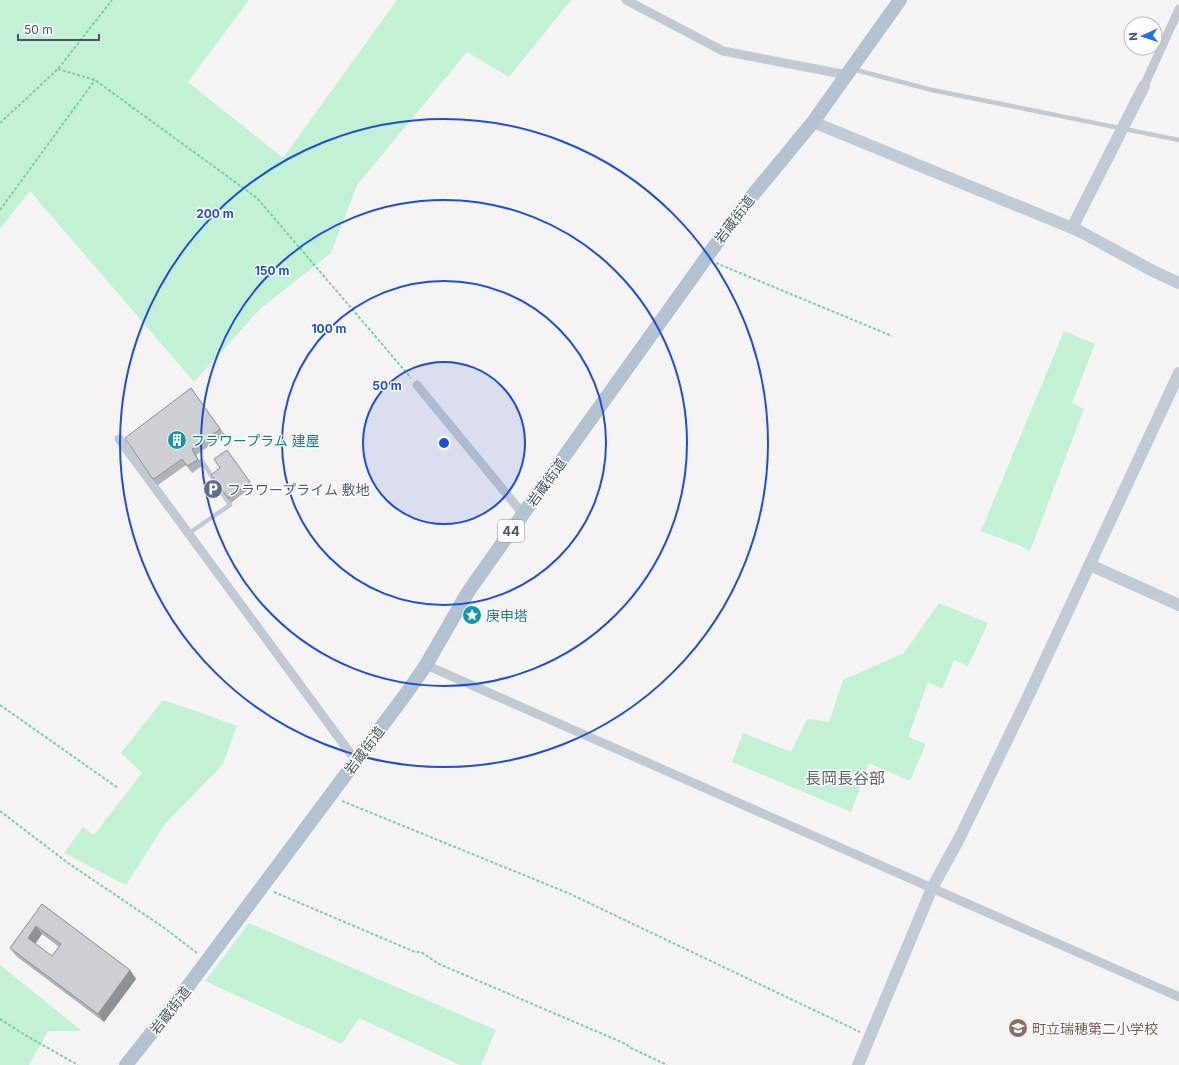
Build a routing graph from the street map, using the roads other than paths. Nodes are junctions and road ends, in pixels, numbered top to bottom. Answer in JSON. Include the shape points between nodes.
{"nodes":[{"id":1,"x":626,"y":0,"type":"edge"},
{"id":2,"x":900,"y":0,"type":"edge"},
{"id":3,"x":1179,"y":9,"type":"edge"},
{"id":4,"x":849,"y":72,"type":"junction"},
{"id":5,"x":1144,"y":86,"type":"joint"},
{"id":6,"x":812,"y":122,"type":"junction"},
{"id":7,"x":1123,"y":129,"type":"junction"},
{"id":8,"x":1179,"y":140,"type":"edge"},
{"id":9,"x":1072,"y":228,"type":"junction"},
{"id":10,"x":1179,"y":284,"type":"edge"},
{"id":11,"x":1179,"y":373,"type":"edge"},
{"id":12,"x":417,"y":385,"type":"road end"},
{"id":13,"x":119,"y":439,"type":"dead end"},
{"id":14,"x":195,"y":466,"type":"edge"},
{"id":15,"x":523,"y":514,"type":"junction"},
{"id":16,"x":189,"y":533,"type":"junction"},
{"id":17,"x":1090,"y":565,"type":"junction"},
{"id":18,"x":1179,"y":605,"type":"edge"},
{"id":19,"x":426,"y":665,"type":"junction"},
{"id":20,"x":356,"y":761,"type":"junction"},
{"id":21,"x":932,"y":888,"type":"junction"},
{"id":22,"x":1179,"y":997,"type":"edge"},
{"id":23,"x":126,"y":1065,"type":"edge"},
{"id":24,"x":858,"y":1065,"type":"edge"}],
"edges":[{"from":1,"to":4,"type":"street","via":[[723,51]]},
{"from":2,"to":4,"type":"main road","name":"岩蔵街道","number":"44"},
{"from":3,"to":5,"type":"street"},
{"from":4,"to":6,"type":"main road","name":"岩蔵街道","number":"44"},
{"from":4,"to":7,"type":"lane"},
{"from":5,"to":7,"type":"street"},
{"from":6,"to":9,"type":"street"},
{"from":6,"to":15,"type":"main road","name":"岩蔵街道","number":"44","via":[[738,212]]},
{"from":7,"to":8,"type":"lane"},
{"from":7,"to":9,"type":"street"},
{"from":9,"to":10,"type":"street"},
{"from":11,"to":17,"type":"street"},
{"from":12,"to":15,"type":"street"},
{"from":13,"to":16,"type":"street"},
{"from":14,"to":16,"type":"lane","via":[[202,461],[230,505]]},
{"from":15,"to":19,"type":"main road","name":"岩蔵街道","number":"44","via":[[468,592]]},
{"from":16,"to":20,"type":"street"},
{"from":17,"to":18,"type":"street"},
{"from":17,"to":21,"type":"street","via":[[960,837]]},
{"from":19,"to":20,"type":"main road","name":"岩蔵街道","number":"44"},
{"from":19,"to":21,"type":"street"},
{"from":20,"to":23,"type":"main road","name":"岩蔵街道","number":"44"},
{"from":21,"to":22,"type":"street"},
{"from":21,"to":24,"type":"street"}]}
